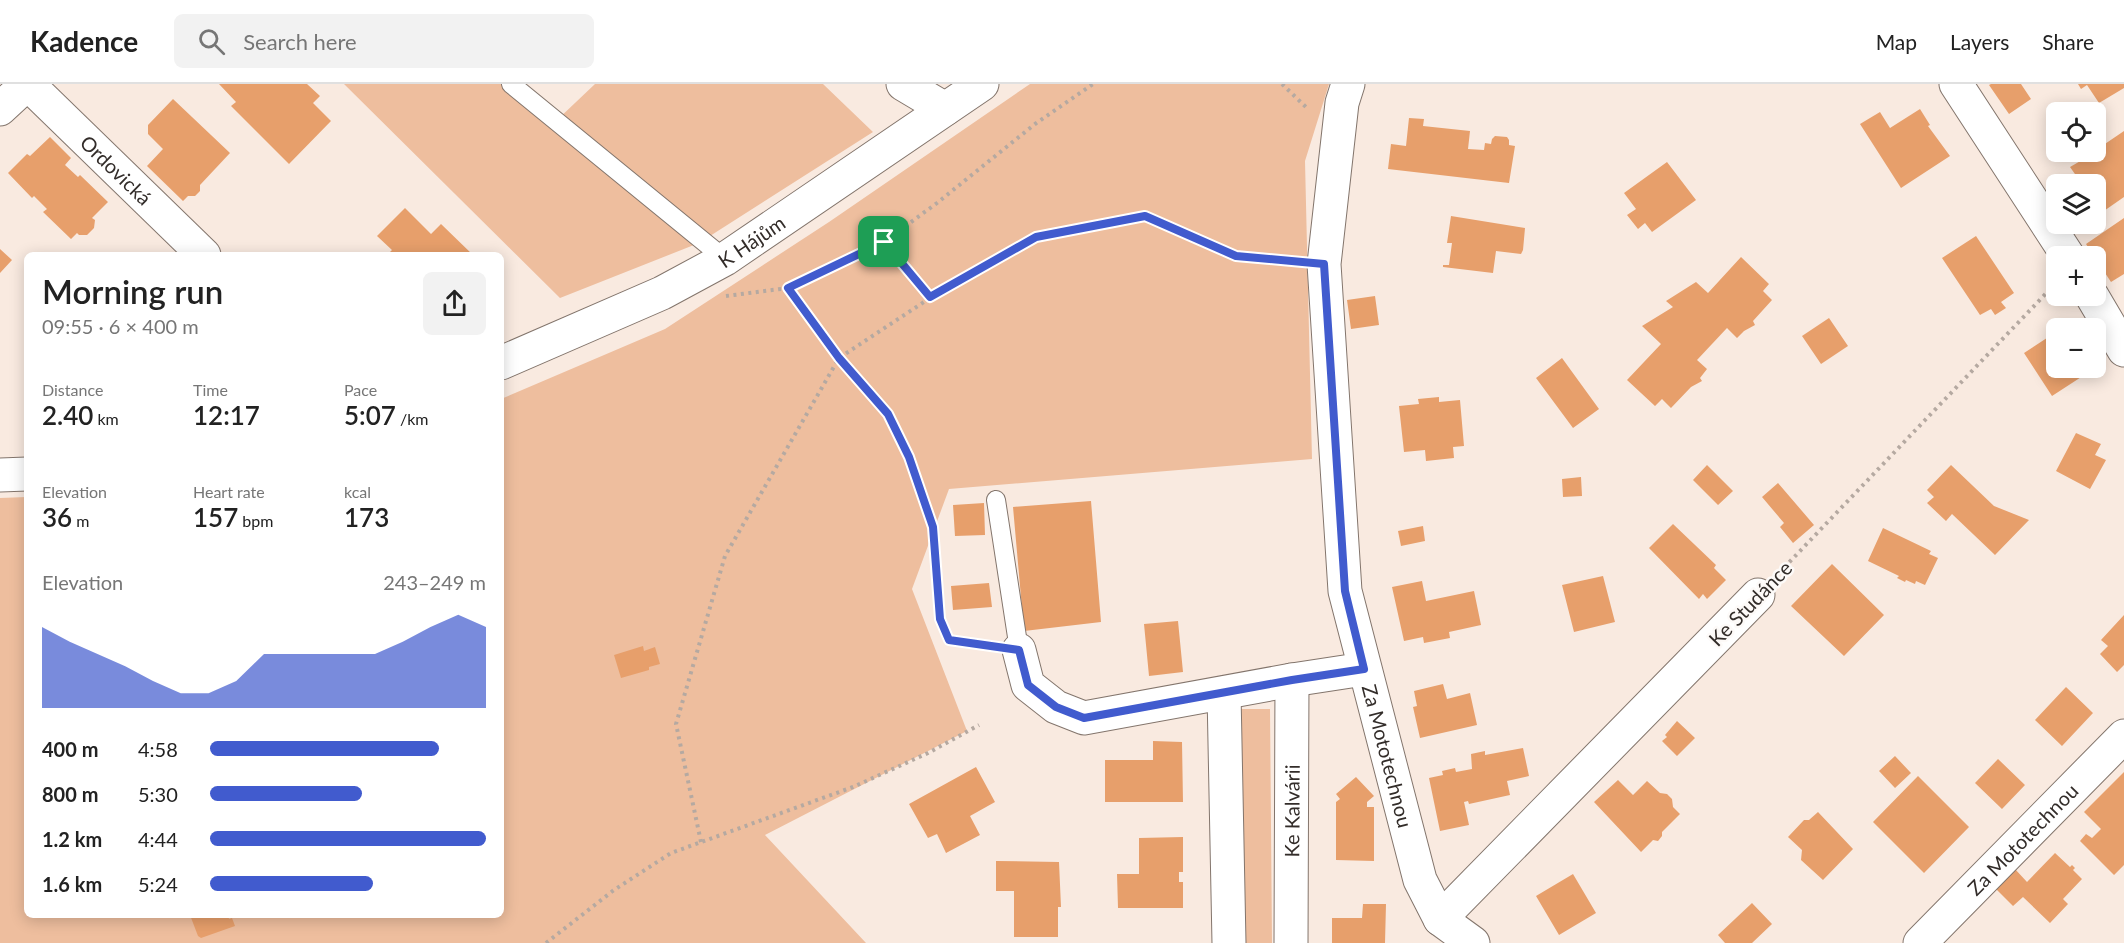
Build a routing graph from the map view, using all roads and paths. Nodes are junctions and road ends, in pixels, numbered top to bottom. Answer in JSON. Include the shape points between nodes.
{"nodes":[{"id":1,"x":27,"y":84,"type":"edge"},
{"id":2,"x":511,"y":84,"type":"edge"},
{"id":3,"x":903,"y":84,"type":"edge"},
{"id":4,"x":982,"y":84,"type":"edge"},
{"id":5,"x":1093,"y":84,"type":"edge"},
{"id":6,"x":1348,"y":84,"type":"edge"},
{"id":7,"x":1956,"y":84,"type":"edge"},
{"id":8,"x":0,"y":108,"type":"edge"},
{"id":9,"x":945,"y":109,"type":"junction"},
{"id":10,"x":884,"y":242,"type":"junction"},
{"id":11,"x":2061,"y":246,"type":"edge"},
{"id":12,"x":201,"y":252,"type":"edge"},
{"id":13,"x":725,"y":259,"type":"junction"},
{"id":14,"x":1324,"y":264,"type":"junction"},
{"id":15,"x":788,"y":288,"type":"junction"},
{"id":16,"x":2046,"y":294,"type":"edge"},
{"id":17,"x":717,"y":296,"type":"dead end"},
{"id":18,"x":930,"y":297,"type":"junction"},
{"id":19,"x":2098,"y":306,"type":"edge"},
{"id":20,"x":2124,"y":350,"type":"edge"},
{"id":21,"x":839,"y":358,"type":"junction"},
{"id":22,"x":504,"y":362,"type":"edge"},
{"id":23,"x":24,"y":474,"type":"edge"},
{"id":24,"x":0,"y":475,"type":"edge"},
{"id":25,"x":996,"y":500,"type":"dead end"},
{"id":26,"x":1758,"y":596,"type":"joint"},
{"id":27,"x":1019,"y":650,"type":"junction"},
{"id":28,"x":1364,"y":669,"type":"junction"},
{"id":29,"x":1292,"y":680,"type":"junction"},
{"id":30,"x":1224,"y":693,"type":"junction"},
{"id":31,"x":979,"y":725,"type":"dead end"},
{"id":32,"x":2124,"y":736,"type":"edge"},
{"id":33,"x":701,"y":842,"type":"junction"},
{"id":34,"x":1440,"y":919,"type":"junction"},
{"id":35,"x":546,"y":943,"type":"edge"},
{"id":36,"x":1229,"y":943,"type":"edge"},
{"id":37,"x":1292,"y":943,"type":"edge"},
{"id":38,"x":1473,"y":943,"type":"edge"},
{"id":39,"x":1920,"y":943,"type":"edge"}],
"edges":[{"from":1,"to":8,"type":"street","name":"Ordovická"},
{"from":1,"to":12,"type":"street","name":"Ordovická"},
{"from":2,"to":13,"type":"lane"},
{"from":3,"to":9,"type":"street"},
{"from":4,"to":9,"type":"street","name":"K Hájům"},
{"from":5,"to":10,"type":"path","via":[[1035,124]]},
{"from":6,"to":14,"type":"street","name":"Za Mototechnou","via":[[1342,104]]},
{"from":7,"to":11,"type":"street"},
{"from":9,"to":13,"type":"street","name":"K Hájům"},
{"from":10,"to":15,"type":"path"},
{"from":10,"to":18,"type":"path"},
{"from":13,"to":22,"type":"street","name":"K Hájům","via":[[662,293]]},
{"from":14,"to":18,"type":"path","via":[[1236,256],[1145,216],[1036,237]]},
{"from":14,"to":28,"type":"street","name":"Za Mototechnou","via":[[1345,591]]},
{"from":15,"to":17,"type":"path"},
{"from":15,"to":21,"type":"path"},
{"from":16,"to":26,"type":"path","name":"Ke Studánce"},
{"from":18,"to":21,"type":"path"},
{"from":19,"to":20,"type":"street"},
{"from":21,"to":27,"type":"path","via":[[888,414],[909,457],[933,527],[940,619],[949,640]]},
{"from":21,"to":33,"type":"path","via":[[726,556],[676,724]]},
{"from":23,"to":24,"type":"street"},
{"from":25,"to":27,"type":"lane"},
{"from":26,"to":34,"type":"street","name":"Ke Studánce"},
{"from":27,"to":30,"type":"street","via":[[1028,685],[1056,707],[1084,718]]},
{"from":28,"to":29,"type":"street"},
{"from":28,"to":34,"type":"street","name":"Za Mototechnou","via":[[1420,880]]},
{"from":29,"to":30,"type":"street"},
{"from":29,"to":37,"type":"street","name":"Ke Kalvárii"},
{"from":30,"to":36,"type":"street"},
{"from":31,"to":33,"type":"path","via":[[853,787]]},
{"from":32,"to":39,"type":"street","name":"Za Mototechnou"},
{"from":33,"to":35,"type":"path","via":[[670,853]]},
{"from":34,"to":38,"type":"street","name":"Za Mototechnou"}]}
